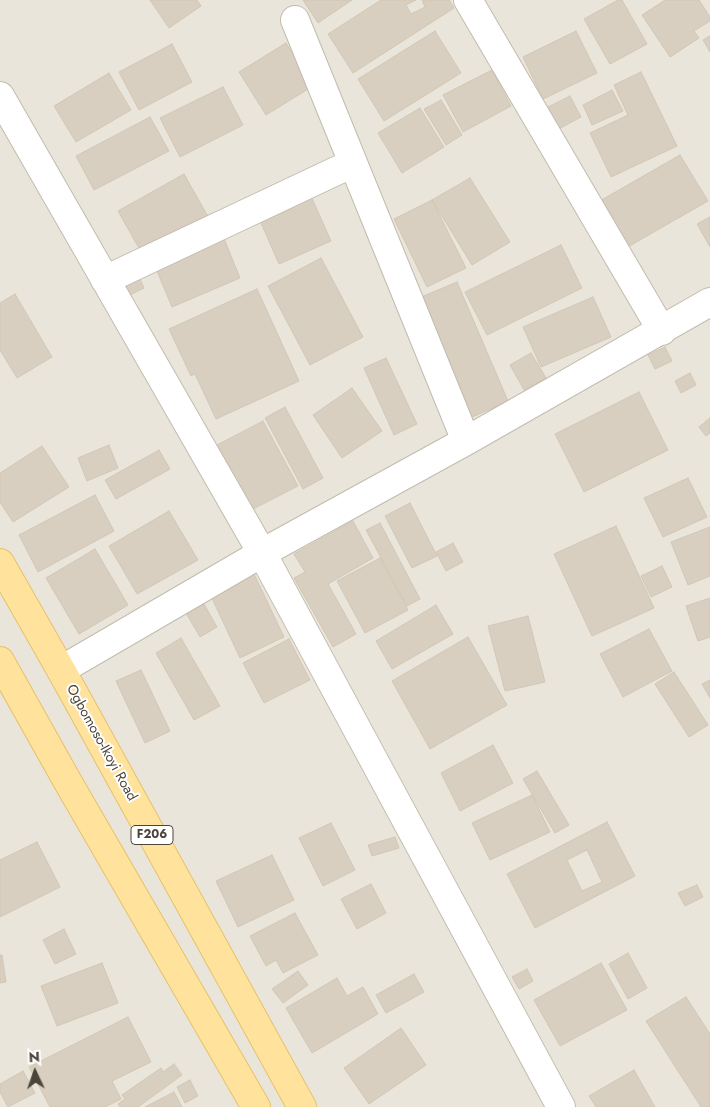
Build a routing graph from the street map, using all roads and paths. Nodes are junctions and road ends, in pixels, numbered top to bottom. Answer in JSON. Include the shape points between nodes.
{"nodes":[{"id":1,"x":468,"y":0,"type":"edge"},
{"id":2,"x":295,"y":20,"type":"dead end"},
{"id":3,"x":0,"y":96,"type":"edge"},
{"id":4,"x":353,"y":163,"type":"junction"},
{"id":5,"x":105,"y":280,"type":"junction"},
{"id":6,"x":710,"y":302,"type":"edge"},
{"id":7,"x":662,"y":331,"type":"junction"},
{"id":8,"x":466,"y":441,"type":"junction"},
{"id":9,"x":262,"y":553,"type":"junction"},
{"id":10,"x":0,"y":563,"type":"edge"},
{"id":11,"x":0,"y":661,"type":"edge"},
{"id":12,"x":61,"y":670,"type":"junction"},
{"id":13,"x":248,"y":1010,"type":"junction"},
{"id":14,"x":212,"y":1030,"type":"junction"},
{"id":15,"x":256,"y":1107,"type":"edge"},
{"id":16,"x":302,"y":1107,"type":"edge"},
{"id":17,"x":561,"y":1107,"type":"edge"}],
"edges":[{"from":1,"to":7,"type":"street"},
{"from":2,"to":4,"type":"street"},
{"from":3,"to":5,"type":"street"},
{"from":4,"to":5,"type":"street"},
{"from":4,"to":8,"type":"street"},
{"from":5,"to":9,"type":"street"},
{"from":6,"to":7,"type":"street"},
{"from":7,"to":8,"type":"street"},
{"from":8,"to":9,"type":"street"},
{"from":9,"to":12,"type":"street"},
{"from":9,"to":17,"type":"street"},
{"from":10,"to":12,"type":"main road","name":"Ogbomoso-Ikoyi Road","number":"F206"},
{"from":11,"to":14,"type":"main road"},
{"from":12,"to":13,"type":"main road","name":"Ogbomoso-Ikoyi Road","number":"F206"},
{"from":13,"to":14,"type":"main road"},
{"from":13,"to":16,"type":"main road","name":"Ogbomoso-Ikoyi Road","number":"F206"},
{"from":14,"to":15,"type":"main road"}]}
